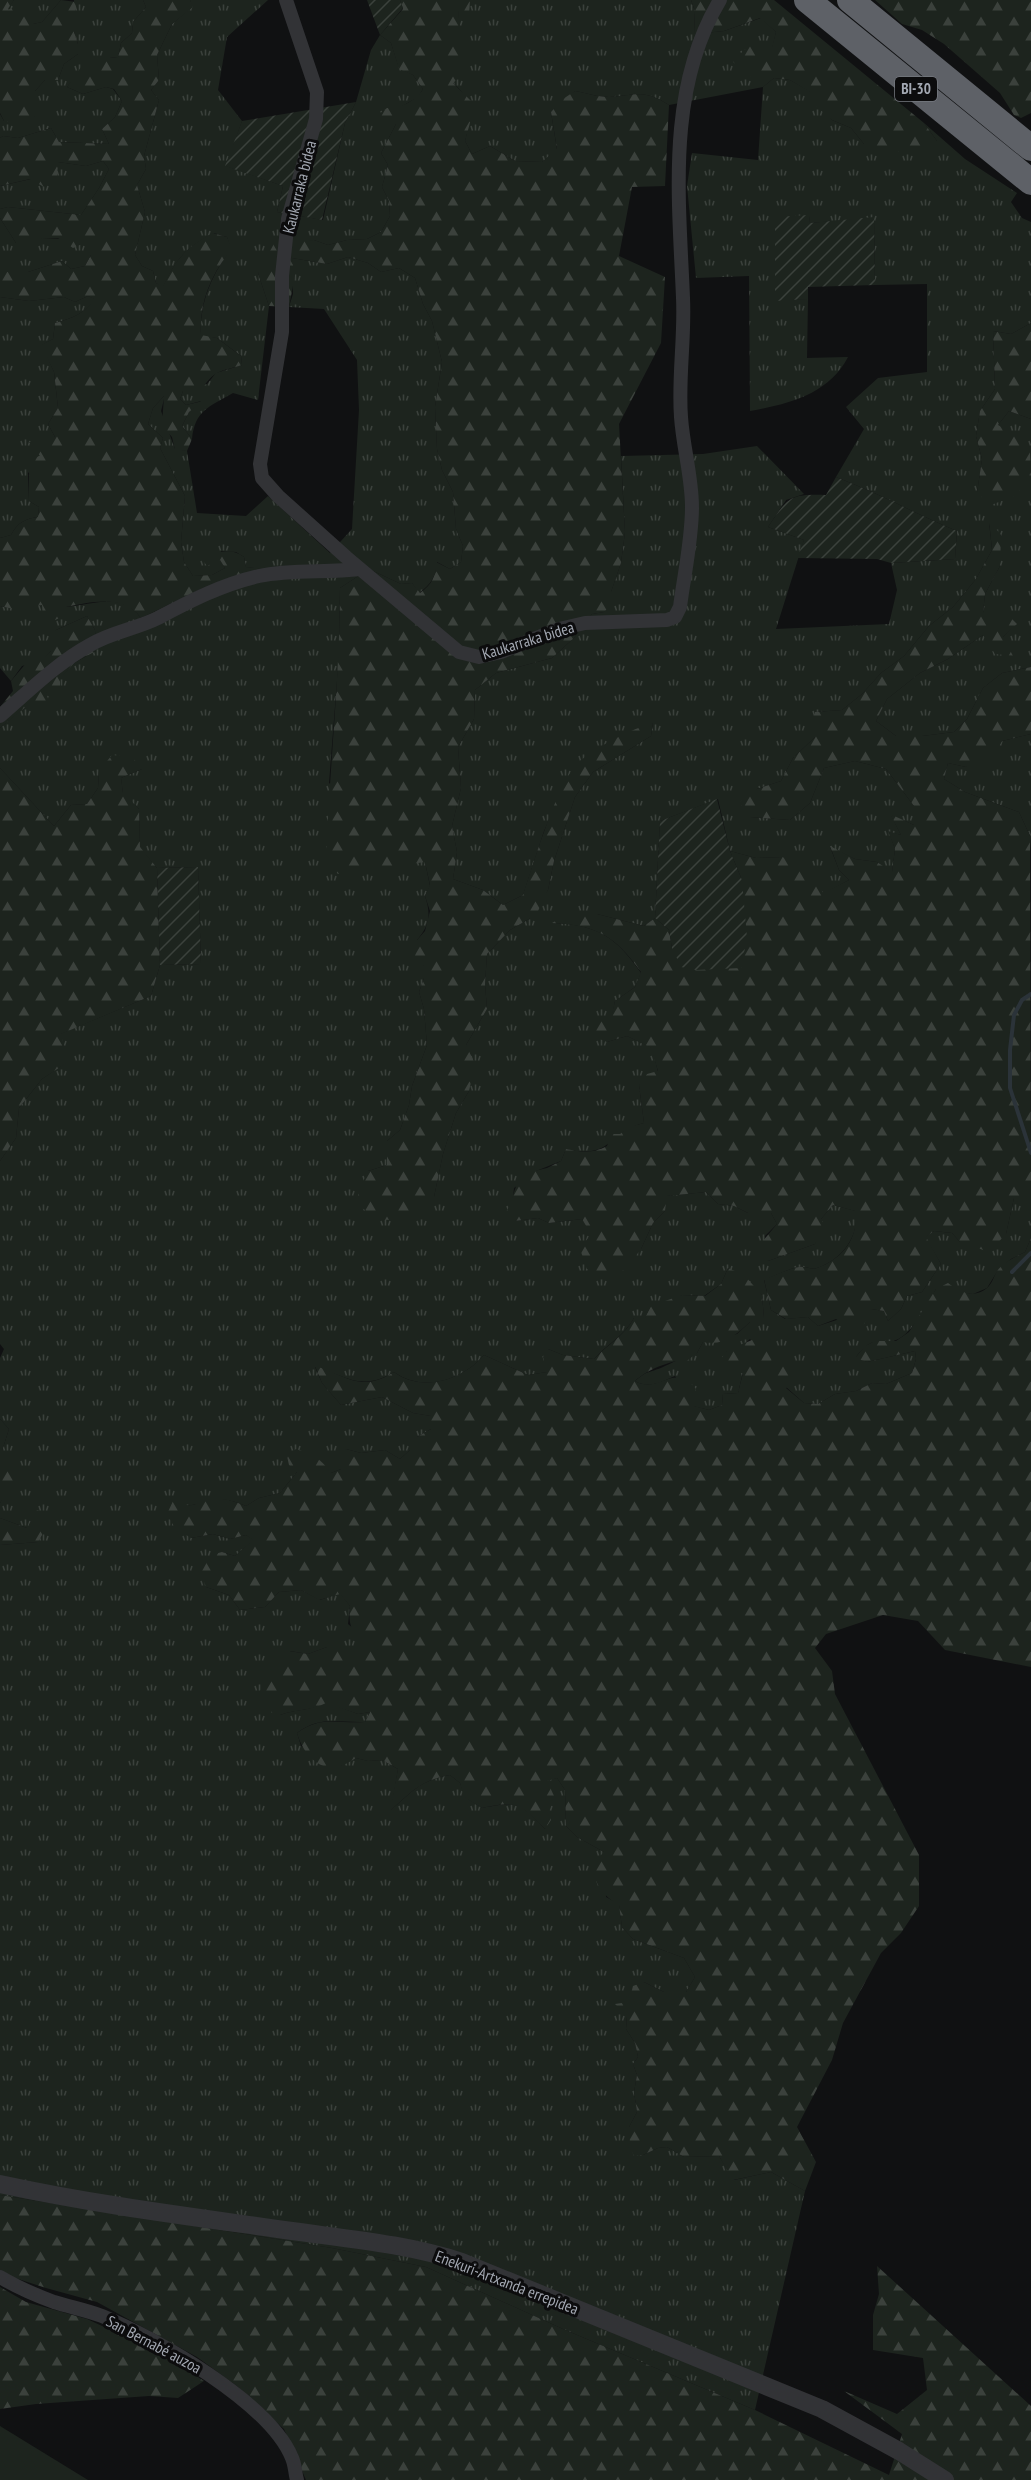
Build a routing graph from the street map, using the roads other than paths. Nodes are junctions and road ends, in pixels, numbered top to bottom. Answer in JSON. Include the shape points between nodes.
{"nodes":[{"id":1,"x":286,"y":0,"type":"edge"},
{"id":2,"x":720,"y":0,"type":"edge"},
{"id":3,"x":807,"y":0,"type":"edge"},
{"id":4,"x":850,"y":0,"type":"edge"},
{"id":5,"x":1031,"y":148,"type":"edge"},
{"id":6,"x":1028,"y":180,"type":"edge"},
{"id":7,"x":360,"y":569,"type":"junction"},
{"id":8,"x":0,"y":716,"type":"edge"},
{"id":9,"x":0,"y":2184,"type":"edge"},
{"id":10,"x":0,"y":2277,"type":"edge"},
{"id":11,"x":297,"y":2480,"type":"edge"},
{"id":12,"x":945,"y":2480,"type":"edge"}],
"edges":[{"from":1,"to":7,"type":"street","name":"Kaukarraka bidea","via":[[317,92],[316,119],[288,219],[282,332],[260,464],[262,478],[278,496]]},
{"from":2,"to":7,"type":"street","name":"Kaukarraka bidea","via":[[695,53],[683,112],[677,177],[683,300],[681,415],[692,509],[680,607],[675,617],[585,623],[479,657],[459,652]]},
{"from":3,"to":6,"type":"highway","number":"BI-30"},
{"from":4,"to":5,"type":"highway","number":"BI-30"},
{"from":7,"to":8,"type":"street","via":[[258,576],[199,596],[137,628],[90,644]]},
{"from":9,"to":12,"type":"street","name":"Enekuri-Artxanda errepidea","via":[[71,2199],[438,2254],[822,2409]]},
{"from":10,"to":11,"type":"street","name":"San Bernabé auzoa","via":[[54,2302],[105,2317],[196,2364],[266,2421],[293,2458]]}]}
